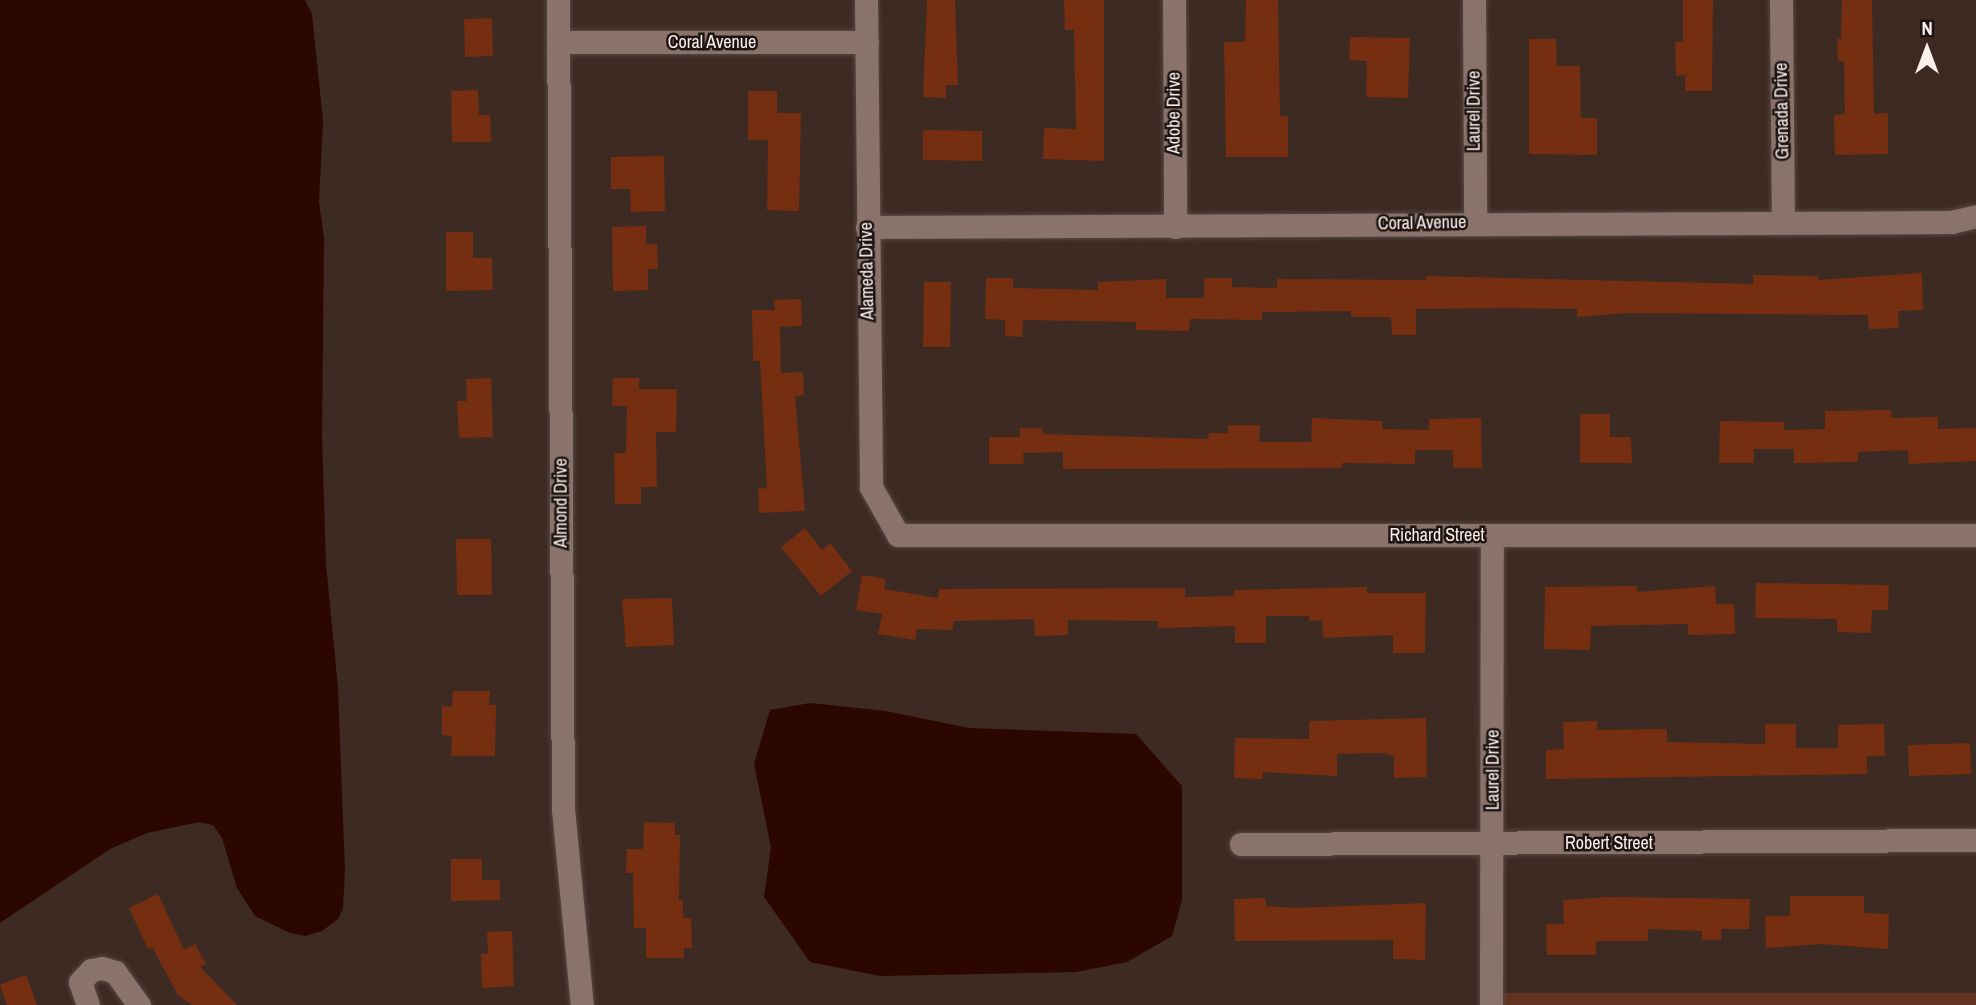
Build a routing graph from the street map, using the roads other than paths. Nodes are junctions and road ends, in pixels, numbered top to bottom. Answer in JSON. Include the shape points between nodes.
{"nodes":[{"id":1,"x":558,"y":0,"type":"edge"},
{"id":2,"x":866,"y":0,"type":"edge"},
{"id":3,"x":1174,"y":0,"type":"edge"},
{"id":4,"x":1474,"y":0,"type":"edge"},
{"id":5,"x":1781,"y":0,"type":"edge"},
{"id":6,"x":558,"y":42,"type":"junction"},
{"id":7,"x":867,"y":42,"type":"junction"},
{"id":8,"x":1976,"y":216,"type":"edge"},
{"id":9,"x":1475,"y":222,"type":"junction"},
{"id":10,"x":1783,"y":222,"type":"junction"},
{"id":11,"x":1175,"y":226,"type":"junction"},
{"id":12,"x":867,"y":227,"type":"junction"},
{"id":13,"x":898,"y":535,"type":"joint"},
{"id":14,"x":1492,"y":535,"type":"junction"},
{"id":15,"x":1976,"y":535,"type":"edge"},
{"id":16,"x":1976,"y":840,"type":"edge"},
{"id":17,"x":1241,"y":844,"type":"dead end"},
{"id":18,"x":1493,"y":844,"type":"junction"},
{"id":19,"x":88,"y":1005,"type":"edge"},
{"id":20,"x":139,"y":1005,"type":"edge"},
{"id":21,"x":582,"y":1005,"type":"edge"},
{"id":22,"x":1492,"y":1005,"type":"edge"}],
"edges":[{"from":1,"to":6,"type":"street","name":"Almond Drive"},
{"from":2,"to":7,"type":"street","name":"Alameda Drive"},
{"from":3,"to":11,"type":"street","name":"Adobe Drive"},
{"from":4,"to":9,"type":"street","name":"Laurel Drive"},
{"from":5,"to":10,"type":"street","name":"Grenada Drive"},
{"from":6,"to":7,"type":"street","name":"Coral Avenue"},
{"from":6,"to":21,"type":"street","name":"Almond Drive","via":[[563,809]]},
{"from":7,"to":12,"type":"street","name":"Alameda Drive"},
{"from":8,"to":10,"type":"street","name":"Coral Avenue","via":[[1951,222]]},
{"from":9,"to":10,"type":"street","name":"Coral Avenue"},
{"from":9,"to":11,"type":"street","name":"Coral Avenue"},
{"from":11,"to":12,"type":"street","name":"Coral Avenue"},
{"from":12,"to":13,"type":"street","name":"Alameda Drive","via":[[871,487]]},
{"from":13,"to":14,"type":"street","name":"Richard Street"},
{"from":14,"to":15,"type":"street","name":"Richard Street"},
{"from":14,"to":18,"type":"street","name":"Laurel Drive"},
{"from":16,"to":18,"type":"street","name":"Robert Street"},
{"from":17,"to":18,"type":"street","name":"Robert Street"},
{"from":18,"to":22,"type":"street","name":"Laurel Drive"},
{"from":19,"to":20,"type":"street","via":[[80,982],[91,970],[102,968],[115,972]]}]}
